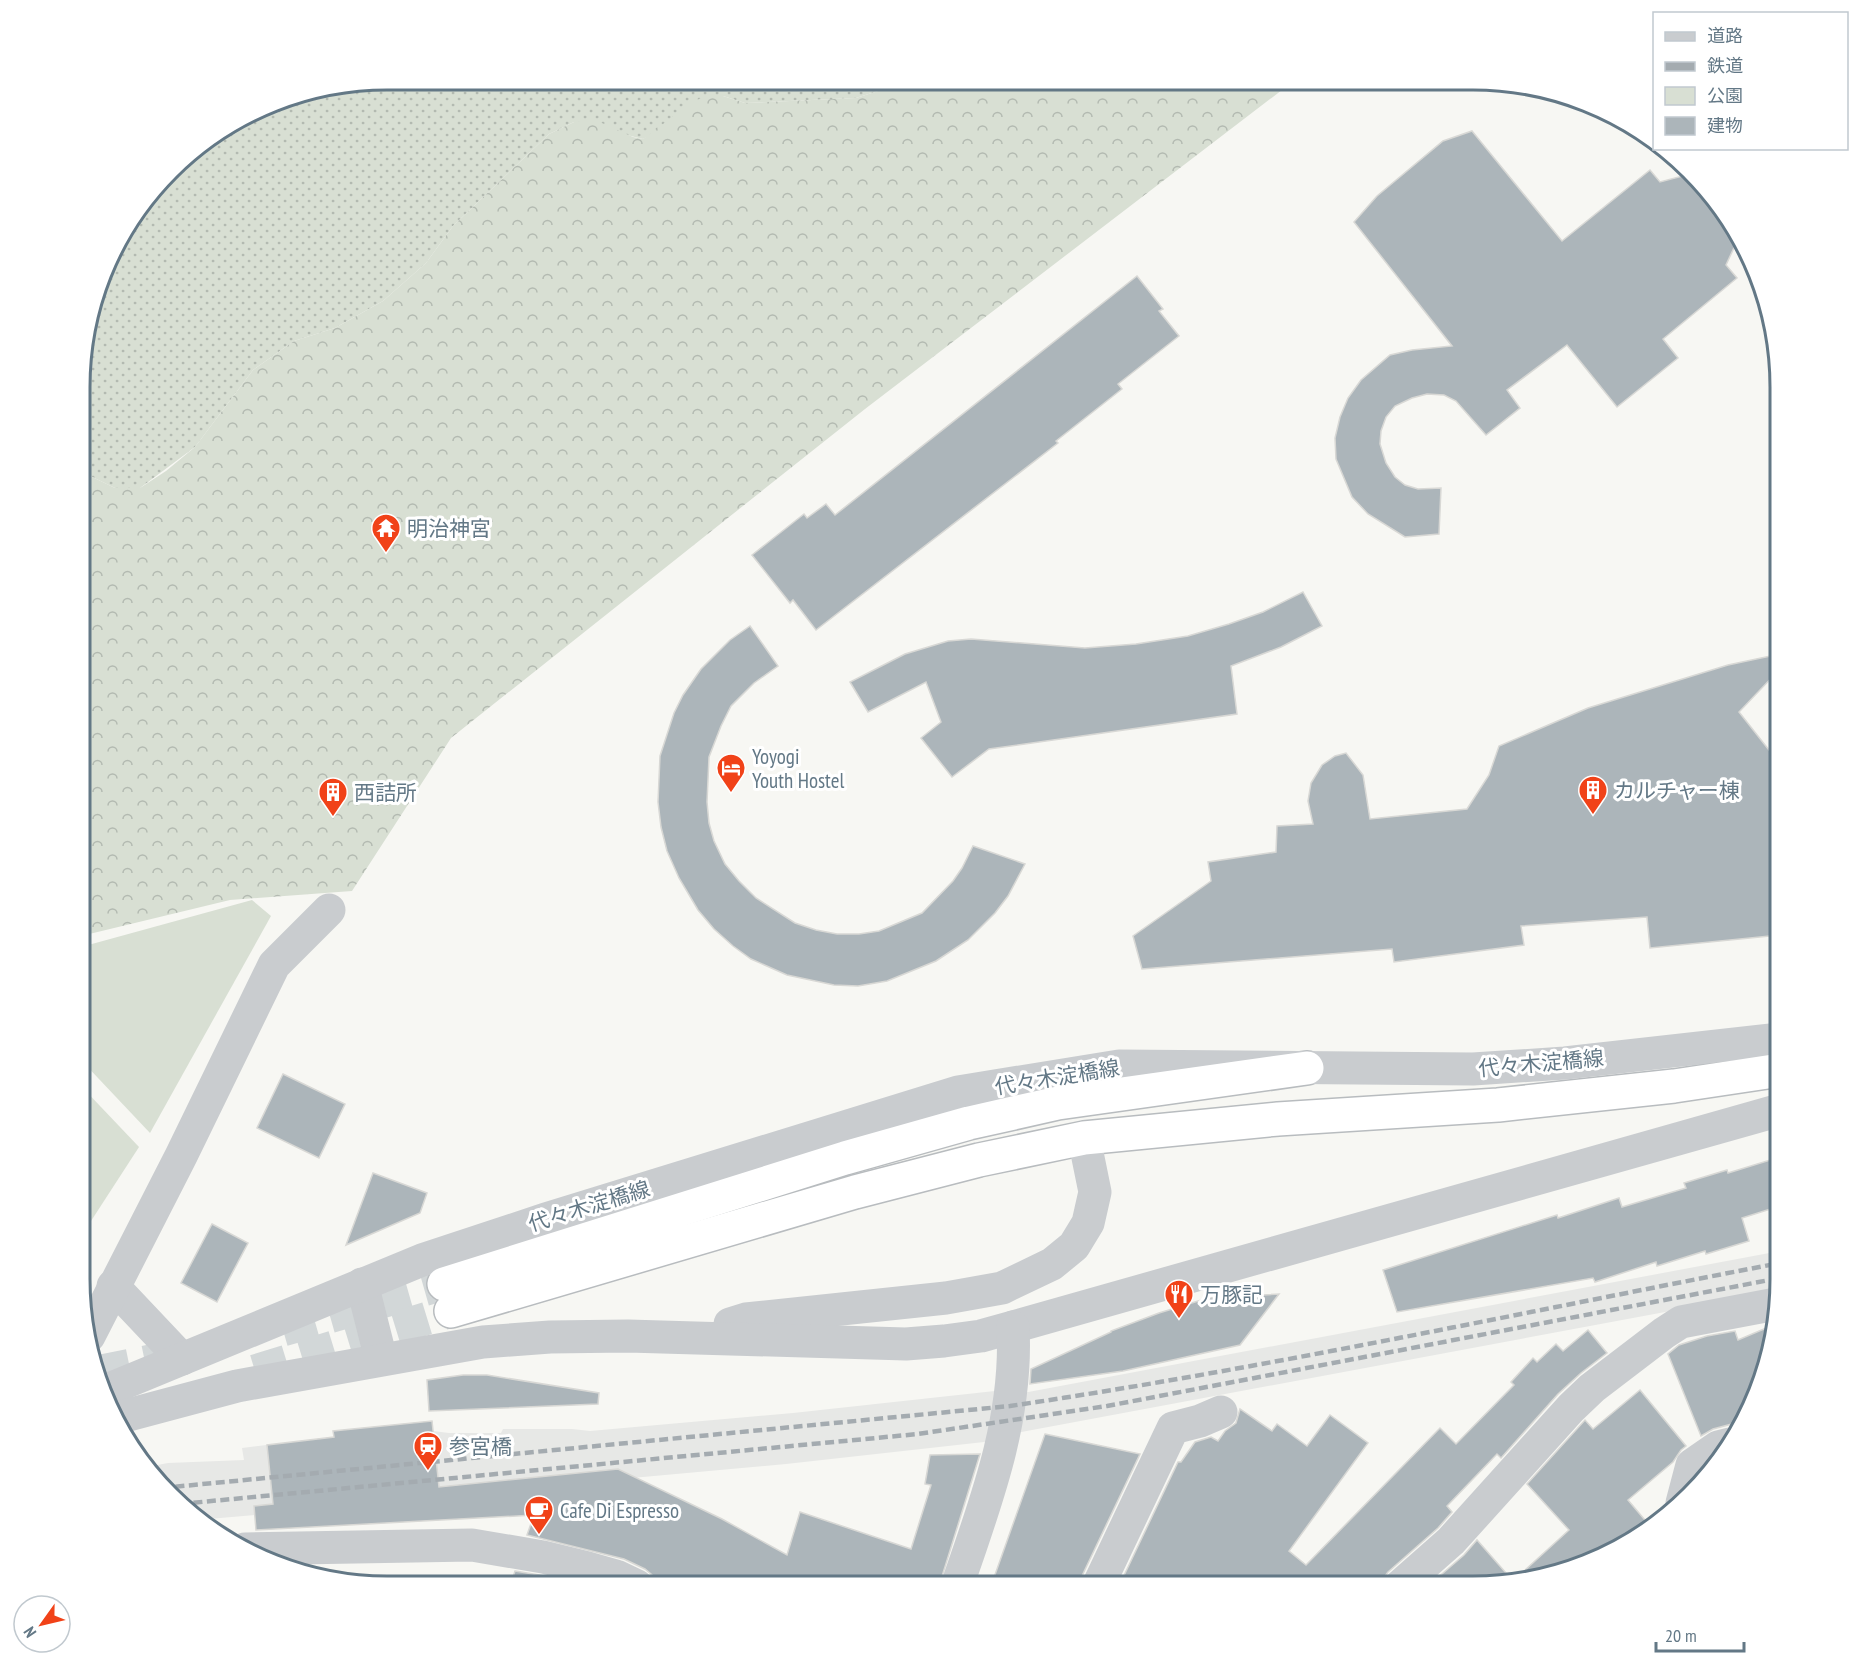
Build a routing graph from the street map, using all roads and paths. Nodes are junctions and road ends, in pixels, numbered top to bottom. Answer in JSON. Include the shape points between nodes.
{"nodes":[{"id":1,"x":329,"y":910,"type":"dead end"},
{"id":2,"x":1770,"y":1040,"type":"edge"},
{"id":3,"x":1307,"y":1068,"type":"junction"},
{"id":4,"x":1770,"y":1072,"type":"edge"},
{"id":5,"x":1770,"y":1113,"type":"edge"},
{"id":6,"x":1084,"y":1138,"type":"junction"},
{"id":7,"x":362,"y":1284,"type":"junction"},
{"id":8,"x":113,"y":1286,"type":"junction"},
{"id":9,"x":1768,"y":1305,"type":"edge"},
{"id":10,"x":94,"y":1325,"type":"edge"},
{"id":11,"x":1013,"y":1327,"type":"junction"},
{"id":12,"x":690,"y":1338,"type":"junction"},
{"id":13,"x":182,"y":1359,"type":"junction"},
{"id":14,"x":381,"y":1359,"type":"junction"},
{"id":15,"x":111,"y":1388,"type":"edge"},
{"id":16,"x":1221,"y":1412,"type":"dead end"},
{"id":17,"x":124,"y":1416,"type":"edge"},
{"id":18,"x":1718,"y":1447,"type":"edge"},
{"id":19,"x":1687,"y":1485,"type":"edge"},
{"id":20,"x":268,"y":1551,"type":"edge"},
{"id":21,"x":585,"y":1576,"type":"edge"},
{"id":22,"x":960,"y":1576,"type":"edge"},
{"id":23,"x":1103,"y":1576,"type":"edge"},
{"id":24,"x":1412,"y":1576,"type":"edge"}],
"edges":[{"from":1,"to":8,"type":"street","via":[[274,965]]},
{"from":2,"to":3,"type":"street","name":"代々木淀橋線","via":[[1473,1069]]},
{"from":3,"to":6,"type":"highway","via":[[1058,1103],[969,1123],[845,1158],[448,1297],[979,1160]]},
{"from":3,"to":7,"type":"street","name":"代々木淀橋線","via":[[1119,1066],[958,1092],[546,1219]]},
{"from":4,"to":6,"type":"highway","via":[[1498,1105],[1278,1119]]},
{"from":5,"to":11,"type":"street"},
{"from":6,"to":12,"type":"street","via":[[1095,1192],[1088,1223],[1074,1246],[1052,1264],[1002,1288],[946,1298],[746,1319]]},
{"from":7,"to":13,"type":"street","name":"代々木淀橋線"},
{"from":7,"to":14,"type":"street"},
{"from":8,"to":10,"type":"street"},
{"from":8,"to":13,"type":"street"},
{"from":9,"to":24,"type":"street","via":[[1681,1322],[1664,1333],[1571,1408],[1452,1541]]},
{"from":11,"to":12,"type":"street","via":[[981,1336],[906,1344]]},
{"from":11,"to":22,"type":"street","via":[[1013,1389],[998,1463]]},
{"from":12,"to":14,"type":"street","via":[[550,1337],[483,1342]]},
{"from":13,"to":15,"type":"street","name":"代々木淀橋線"},
{"from":14,"to":17,"type":"street","via":[[237,1386]]},
{"from":16,"to":23,"type":"street","via":[[1173,1428]]},
{"from":18,"to":19,"type":"street","via":[[1692,1465]]},
{"from":20,"to":21,"type":"street","via":[[471,1545],[543,1557]]}]}
